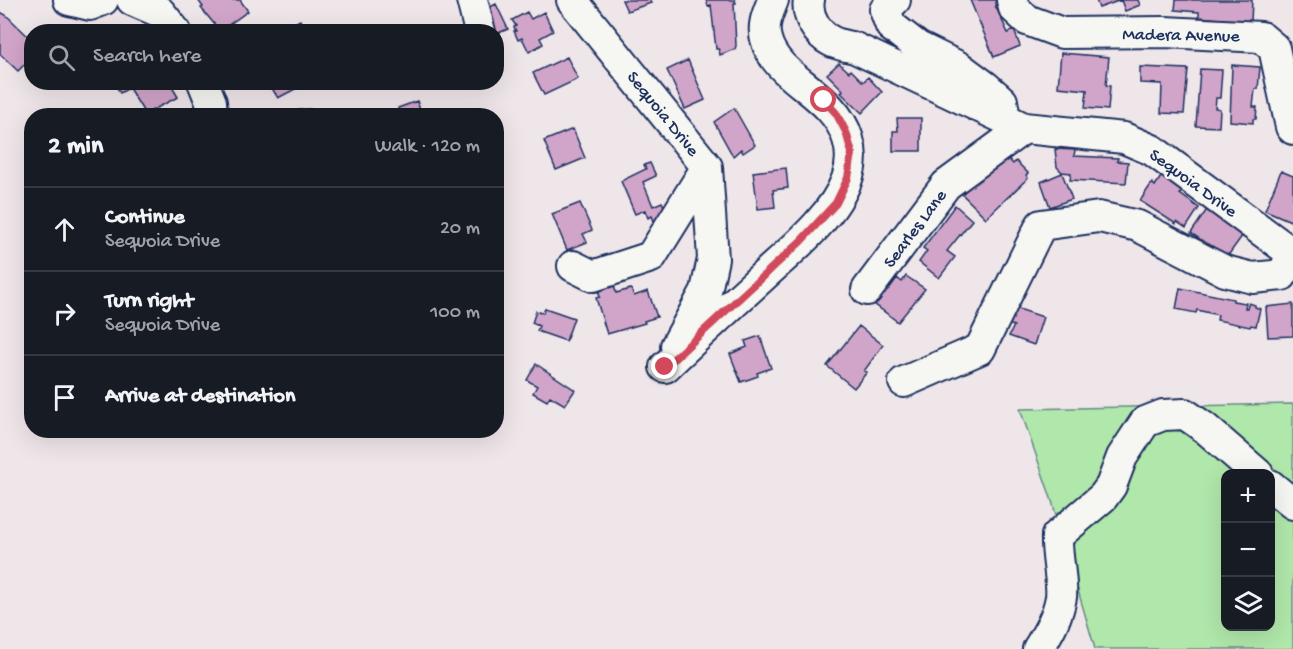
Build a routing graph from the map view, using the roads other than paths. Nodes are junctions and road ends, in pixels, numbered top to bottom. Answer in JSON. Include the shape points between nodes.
{"nodes":[{"id":1,"x":69,"y":0,"type":"edge"},
{"id":2,"x":103,"y":0,"type":"edge"},
{"id":3,"x":132,"y":0,"type":"edge"},
{"id":4,"x":472,"y":0,"type":"edge"},
{"id":5,"x":572,"y":0,"type":"edge"},
{"id":6,"x":773,"y":0,"type":"edge"},
{"id":7,"x":809,"y":0,"type":"edge"},
{"id":8,"x":895,"y":0,"type":"edge"},
{"id":9,"x":1012,"y":0,"type":"edge"},
{"id":10,"x":170,"y":24,"type":"edge"},
{"id":11,"x":478,"y":24,"type":"edge"},
{"id":12,"x":206,"y":90,"type":"edge"},
{"id":13,"x":211,"y":108,"type":"edge"},
{"id":14,"x":1015,"y":123,"type":"junction"},
{"id":15,"x":1293,"y":129,"type":"edge"},
{"id":16,"x":707,"y":167,"type":"junction"},
{"id":17,"x":1293,"y":254,"type":"edge"},
{"id":18,"x":573,"y":266,"type":"dead end"},
{"id":19,"x":867,"y":290,"type":"dead end"},
{"id":20,"x":904,"y":382,"type":"dead end"},
{"id":21,"x":1252,"y":469,"type":"edge"},
{"id":22,"x":1275,"y":488,"type":"edge"},
{"id":23,"x":1293,"y":504,"type":"edge"},
{"id":24,"x":1038,"y":649,"type":"edge"}],
"edges":[{"from":1,"to":2,"type":"street","via":[[90,5]]},
{"from":3,"to":10,"type":"street","via":[[160,12]]},
{"from":4,"to":11,"type":"street"},
{"from":5,"to":16,"type":"street","name":"Sequoia Drive"},
{"from":6,"to":16,"type":"street","name":"Sequoia Drive","via":[[764,29],[771,53],[836,113],[852,153],[848,178],[836,203],[801,241],[665,367],[706,291],[713,259]]},
{"from":7,"to":14,"type":"street","name":"Sequoia Drive","via":[[807,9],[815,27],[831,41],[855,48]]},
{"from":8,"to":14,"type":"street","via":[[885,10],[891,26],[918,47],[959,67],[987,87],[1002,101]]},
{"from":9,"to":15,"type":"street","name":"Madera Avenue","via":[[1014,8],[1027,20],[1062,33],[1165,32],[1261,37],[1274,48]]},
{"from":12,"to":13,"type":"street"},
{"from":14,"to":17,"type":"street","name":"Sequoia Drive","via":[[1124,138],[1152,150]]},
{"from":14,"to":19,"type":"street","name":"Searles Lane","via":[[946,185]]},
{"from":16,"to":18,"type":"street","via":[[651,257],[593,276]]},
{"from":17,"to":20,"type":"street","via":[[1282,275],[1253,278],[1225,271],[1138,226],[1099,217],[1041,225],[980,349]]},
{"from":21,"to":24,"type":"street","via":[[1185,414],[1162,415],[1145,422],[1103,497],[1057,536],[1061,596],[1052,627]]},
{"from":22,"to":23,"type":"street"}]}
